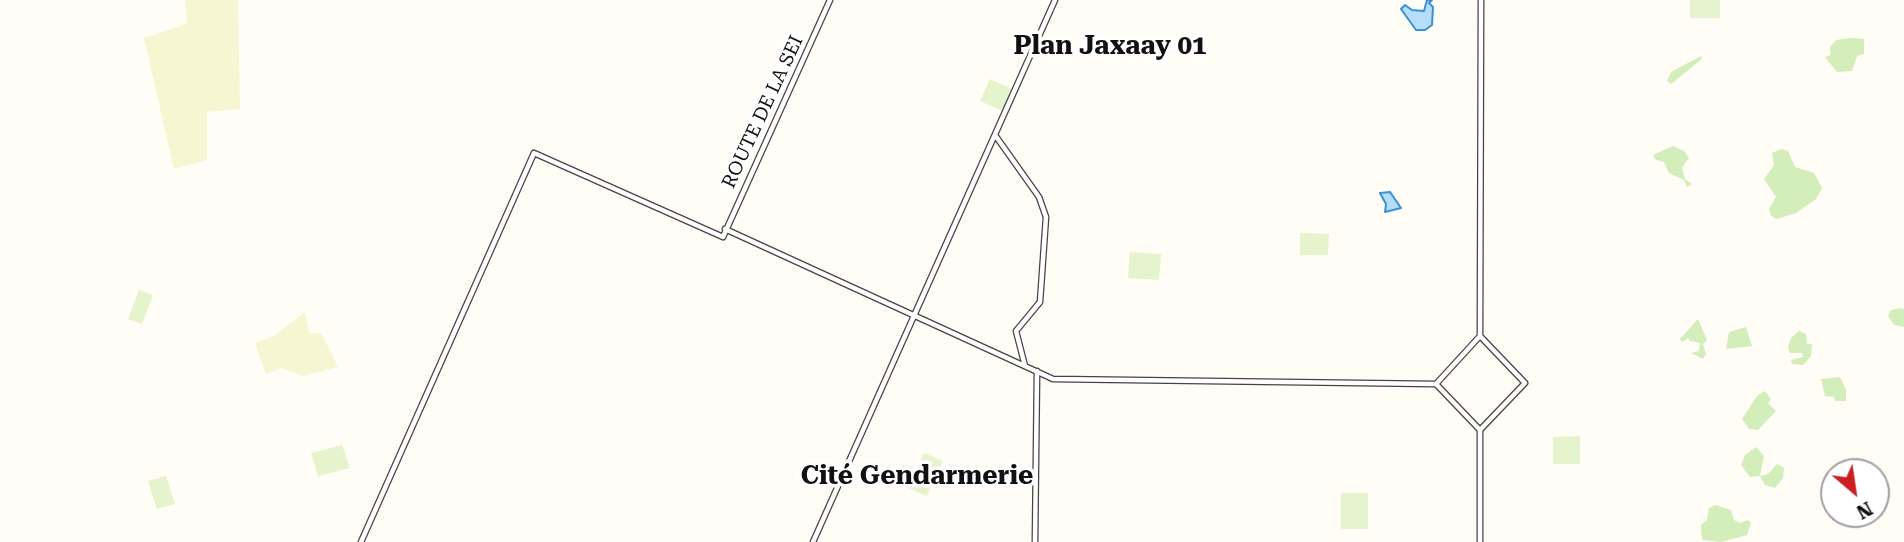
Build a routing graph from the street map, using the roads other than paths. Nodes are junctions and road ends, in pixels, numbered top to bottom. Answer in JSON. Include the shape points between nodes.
{"nodes":[{"id":1,"x":830,"y":0,"type":"edge"},
{"id":2,"x":1055,"y":0,"type":"edge"},
{"id":3,"x":1481,"y":0,"type":"edge"},
{"id":4,"x":995,"y":135,"type":"junction"},
{"id":5,"x":725,"y":229,"type":"junction"},
{"id":6,"x":914,"y":317,"type":"junction"},
{"id":7,"x":1480,"y":336,"type":"junction"},
{"id":8,"x":1028,"y":367,"type":"junction"},
{"id":9,"x":1037,"y":371,"type":"junction"},
{"id":10,"x":1036,"y":379,"type":"junction"},
{"id":11,"x":1436,"y":384,"type":"junction"},
{"id":12,"x":1480,"y":430,"type":"junction"},
{"id":13,"x":361,"y":542,"type":"edge"},
{"id":14,"x":813,"y":542,"type":"edge"},
{"id":15,"x":1035,"y":542,"type":"edge"},
{"id":16,"x":1480,"y":542,"type":"edge"}],
"edges":[{"from":1,"to":5,"type":"street","name":"ROUTE DE LA SEI"},
{"from":2,"to":4,"type":"street"},
{"from":3,"to":7,"type":"street"},
{"from":4,"to":6,"type":"street"},
{"from":4,"to":8,"type":"street","via":[[1039,197],[1046,216],[1040,302],[1016,331]]},
{"from":5,"to":6,"type":"street"},
{"from":5,"to":13,"type":"street","name":"ROUTE DE LA SEI","via":[[723,236],[534,153]]},
{"from":6,"to":8,"type":"street"},
{"from":6,"to":14,"type":"street"},
{"from":7,"to":11,"type":"street"},
{"from":7,"to":12,"type":"street","via":[[1525,383]]},
{"from":8,"to":9,"type":"street"},
{"from":8,"to":10,"type":"street"},
{"from":9,"to":10,"type":"street"},
{"from":9,"to":11,"type":"street","via":[[1069,382]]},
{"from":10,"to":15,"type":"street"},
{"from":11,"to":12,"type":"street"},
{"from":12,"to":16,"type":"street"}]}
